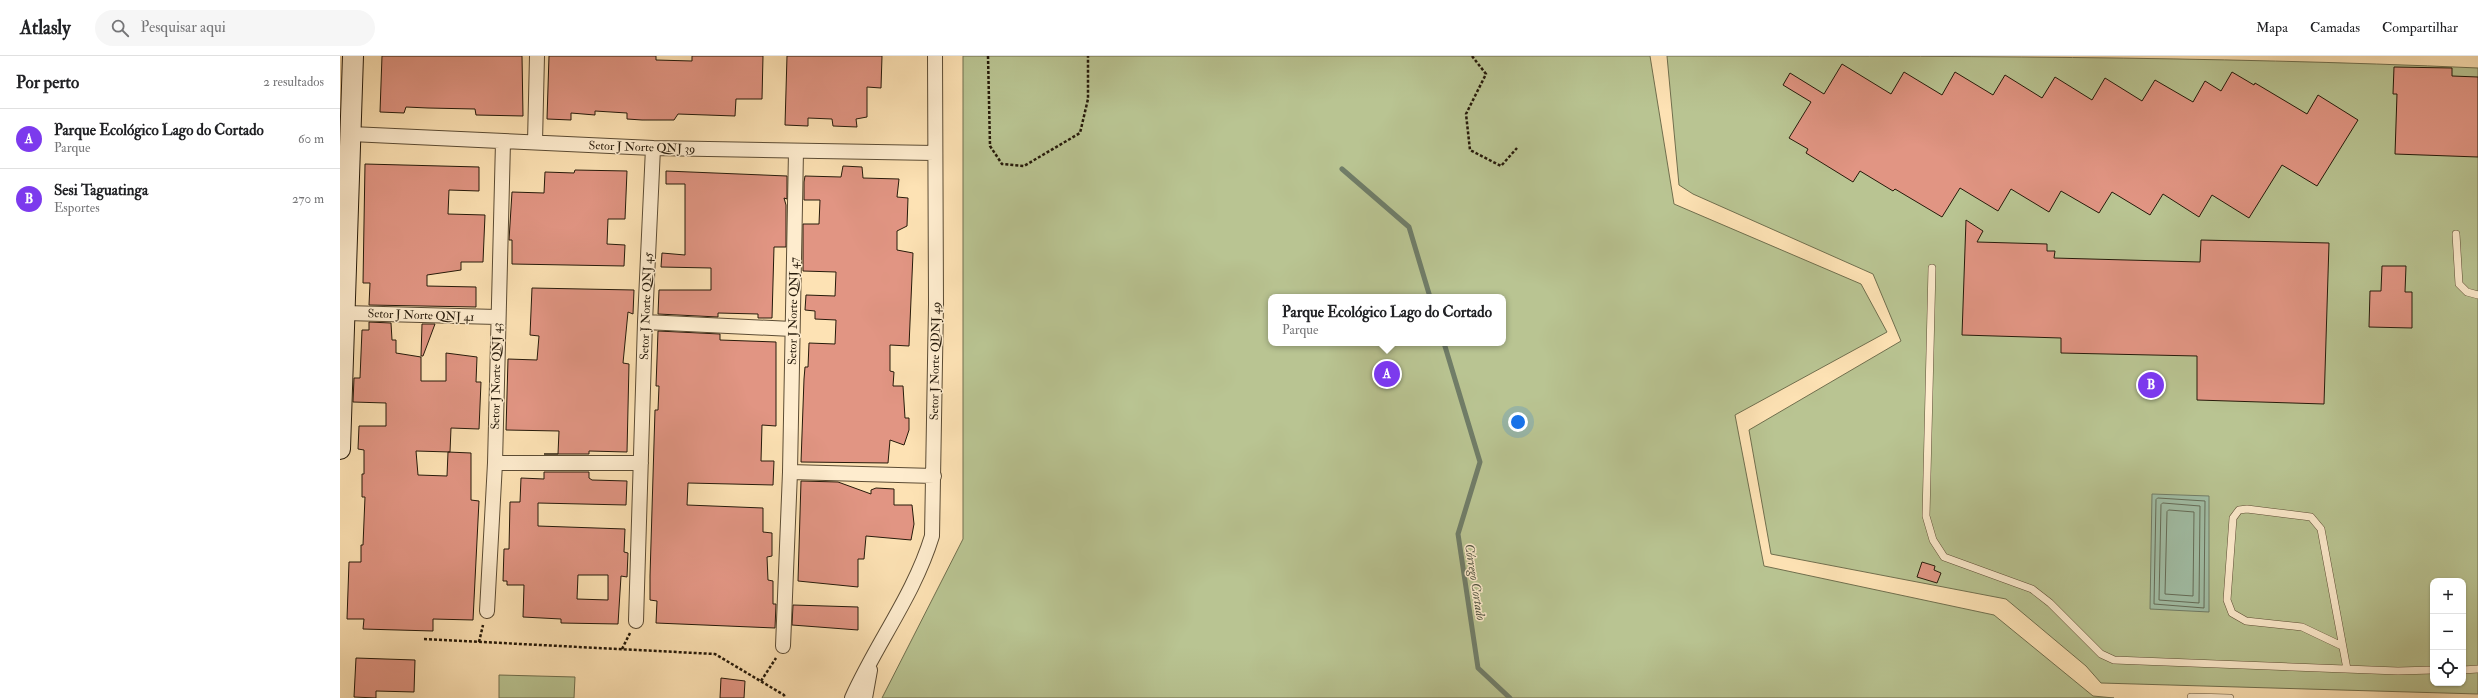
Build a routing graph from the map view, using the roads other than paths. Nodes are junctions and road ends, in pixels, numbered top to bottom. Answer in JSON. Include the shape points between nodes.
{"nodes":[{"id":1,"x":353,"y":56,"type":"edge"},
{"id":2,"x":537,"y":56,"type":"edge"},
{"id":3,"x":935,"y":56,"type":"edge"},
{"id":4,"x":351,"y":134,"type":"junction"},
{"id":5,"x":503,"y":142,"type":"junction"},
{"id":6,"x":535,"y":142,"type":"junction"},
{"id":7,"x":653,"y":148,"type":"junction"},
{"id":8,"x":796,"y":151,"type":"junction"},
{"id":9,"x":934,"y":153,"type":"junction"},
{"id":10,"x":2456,"y":234,"type":"dead end"},
{"id":11,"x":1932,"y":268,"type":"dead end"},
{"id":12,"x":2478,"y":295,"type":"edge"},
{"id":13,"x":344,"y":302,"type":"edge"},
{"id":14,"x":497,"y":317,"type":"junction"},
{"id":15,"x":645,"y":322,"type":"junction"},
{"id":16,"x":792,"y":329,"type":"junction"},
{"id":17,"x":340,"y":449,"type":"edge"},
{"id":18,"x":495,"y":463,"type":"junction"},
{"id":19,"x":641,"y":463,"type":"junction"},
{"id":20,"x":790,"y":472,"type":"junction"},
{"id":21,"x":934,"y":476,"type":"junction"},
{"id":22,"x":486,"y":610,"type":"dead end"},
{"id":23,"x":636,"y":621,"type":"dead end"},
{"id":24,"x":783,"y":646,"type":"road end"},
{"id":25,"x":2342,"y":646,"type":"junction"},
{"id":26,"x":874,"y":652,"type":"junction"},
{"id":27,"x":2347,"y":669,"type":"junction"},
{"id":28,"x":2478,"y":669,"type":"edge"},
{"id":29,"x":2430,"y":670,"type":"edge"},
{"id":30,"x":2466,"y":670,"type":"edge"},
{"id":31,"x":2191,"y":697,"type":"dead end"},
{"id":32,"x":852,"y":698,"type":"edge"},
{"id":33,"x":865,"y":698,"type":"edge"},
{"id":34,"x":2230,"y":698,"type":"edge"}],
"edges":[{"from":1,"to":4,"type":"street"},
{"from":2,"to":6,"type":"street"},
{"from":3,"to":9,"type":"street","name":"Setor J Norte QDNJ 49"},
{"from":4,"to":5,"type":"street","name":"Setor J Norte QNJ 39"},
{"from":4,"to":13,"type":"street"},
{"from":5,"to":6,"type":"street","name":"Setor J Norte QNJ 39"},
{"from":5,"to":14,"type":"street","name":"Setor J Norte QNJ 43"},
{"from":6,"to":7,"type":"street","name":"Setor J Norte QNJ 39"},
{"from":7,"to":8,"type":"street","name":"Setor J Norte QNJ 39"},
{"from":7,"to":15,"type":"street","name":"Setor J Norte QNJ 45"},
{"from":8,"to":9,"type":"street","name":"Setor J Norte QNJ 39"},
{"from":8,"to":16,"type":"street","name":"Setor J Norte QNJ 47"},
{"from":9,"to":21,"type":"street","name":"Setor J Norte QDNJ 49"},
{"from":10,"to":12,"type":"lane","via":[[2459,284],[2467,292]]},
{"from":11,"to":27,"type":"lane","via":[[1926,516],[1933,540],[1944,557],[2032,589],[2050,603],[2101,654],[2114,660]]},
{"from":13,"to":14,"type":"street","name":"Setor J Norte QNJ 41"},
{"from":13,"to":17,"type":"street"},
{"from":14,"to":18,"type":"street","name":"Setor J Norte QNJ 43"},
{"from":15,"to":16,"type":"street"},
{"from":15,"to":19,"type":"street","name":"Setor J Norte QNJ 45"},
{"from":16,"to":20,"type":"street","name":"Setor J Norte QNJ 47"},
{"from":18,"to":19,"type":"street"},
{"from":18,"to":22,"type":"street","name":"Setor J Norte QNJ 43"},
{"from":19,"to":23,"type":"street","name":"Setor J Norte QNJ 45"},
{"from":20,"to":21,"type":"street"},
{"from":20,"to":24,"type":"street","name":"Setor J Norte QNJ 47"},
{"from":21,"to":26,"type":"street","name":"Setor J Norte QDNJ 49","via":[[932,536],[925,557],[907,598]]},
{"from":25,"to":25,"type":"lane","via":[[2321,529],[2316,521],[2311,517],[2239,510],[2233,518],[2227,600],[2232,613],[2246,621],[2302,627]]},
{"from":25,"to":27,"type":"lane"},
{"from":26,"to":32,"type":"street"},
{"from":26,"to":33,"type":"street"},
{"from":27,"to":29,"type":"lane"},
{"from":28,"to":30,"type":"lane"},
{"from":31,"to":34,"type":"lane"}]}
